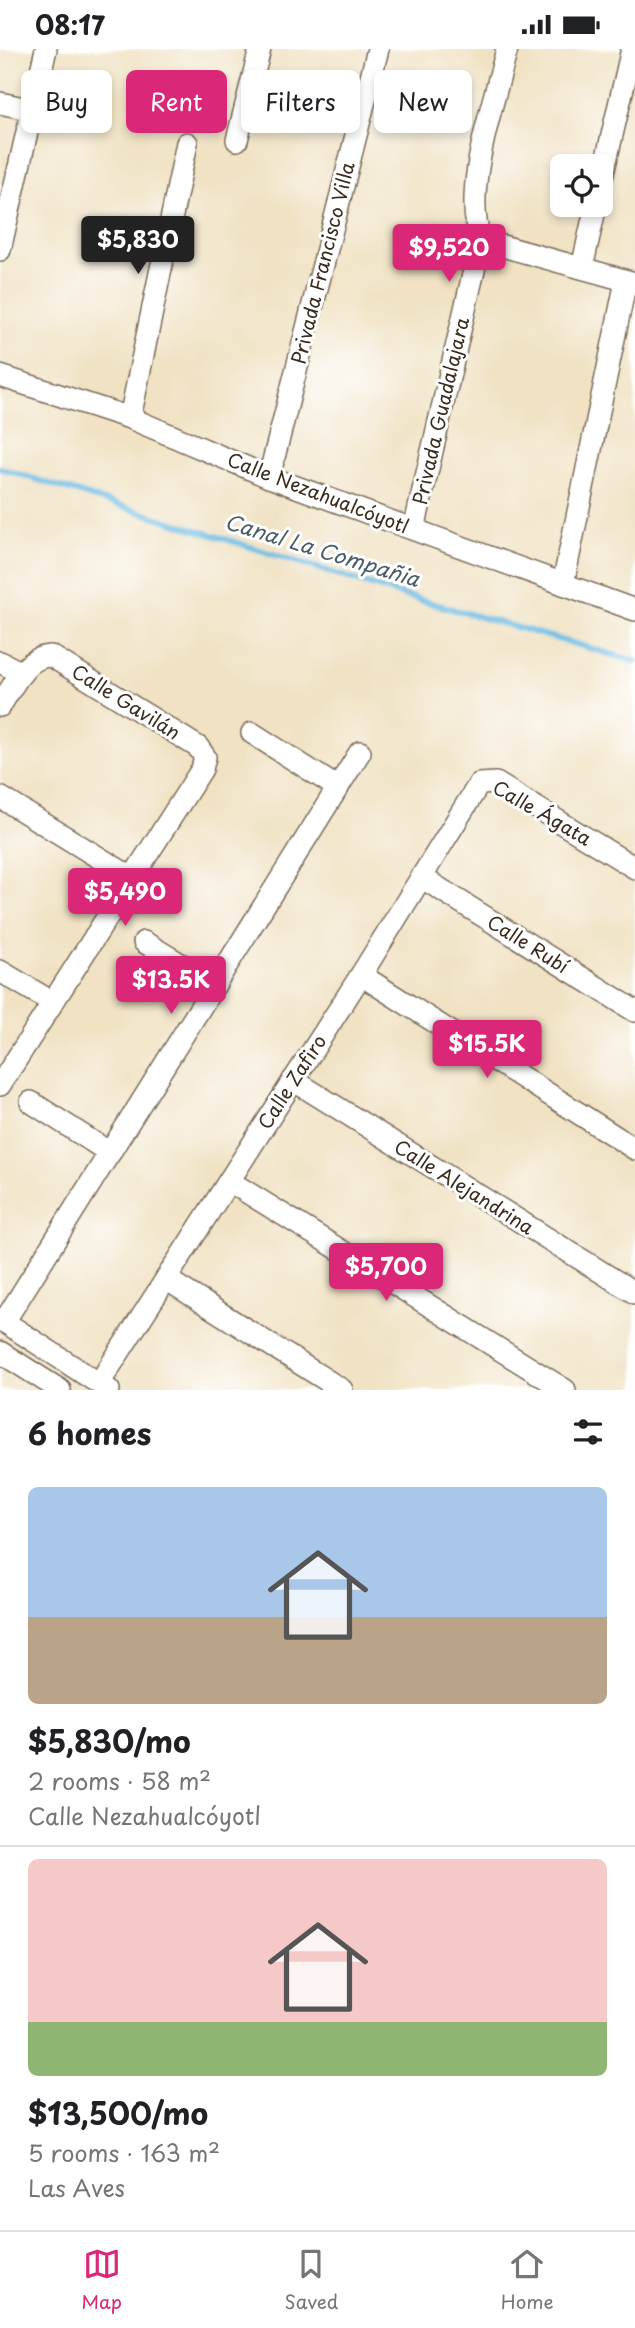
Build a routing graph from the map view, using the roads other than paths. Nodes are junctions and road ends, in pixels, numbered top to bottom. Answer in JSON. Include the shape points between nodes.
{"nodes":[{"id":1,"x":46,"y":49,"type":"edge"},
{"id":2,"x":260,"y":49,"type":"edge"},
{"id":3,"x":378,"y":49,"type":"edge"},
{"id":4,"x":507,"y":49,"type":"edge"},
{"id":5,"x":632,"y":49,"type":"edge"},
{"id":6,"x":42,"y":70,"type":"edge"},
{"id":7,"x":0,"y":103,"type":"edge"},
{"id":8,"x":21,"y":107,"type":"edge"},
{"id":9,"x":28,"y":133,"type":"edge"},
{"id":10,"x":237,"y":139,"type":"dead end"},
{"id":11,"x":187,"y":143,"type":"dead end"},
{"id":12,"x":608,"y":154,"type":"edge"},
{"id":13,"x":593,"y":217,"type":"edge"},
{"id":14,"x":481,"y":240,"type":"junction"},
{"id":15,"x":0,"y":250,"type":"edge"},
{"id":16,"x":582,"y":268,"type":"junction"},
{"id":17,"x":630,"y":282,"type":"edge"},
{"id":18,"x":0,"y":376,"type":"edge"},
{"id":19,"x":130,"y":418,"type":"junction"},
{"id":20,"x":269,"y":477,"type":"junction"},
{"id":21,"x":414,"y":529,"type":"junction"},
{"id":22,"x":563,"y":584,"type":"junction"},
{"id":23,"x":635,"y":610,"type":"edge"},
{"id":24,"x":0,"y":661,"type":"edge"},
{"id":25,"x":22,"y":673,"type":"junction"},
{"id":26,"x":0,"y":706,"type":"edge"},
{"id":27,"x":252,"y":733,"type":"dead end"},
{"id":28,"x":360,"y":752,"type":"dead end"},
{"id":29,"x":484,"y":782,"type":"joint"},
{"id":30,"x":338,"y":788,"type":"junction"},
{"id":31,"x":0,"y":797,"type":"edge"},
{"id":32,"x":635,"y":868,"type":"edge"},
{"id":33,"x":421,"y":877,"type":"junction"},
{"id":34,"x":132,"y":878,"type":"junction"},
{"id":35,"x":144,"y":943,"type":"dead end"},
{"id":36,"x":0,"y":971,"type":"edge"},
{"id":37,"x":361,"y":975,"type":"junction"},
{"id":38,"x":215,"y":985,"type":"junction"},
{"id":39,"x":52,"y":1002,"type":"junction"},
{"id":40,"x":635,"y":1011,"type":"edge"},
{"id":41,"x":293,"y":1080,"type":"junction"},
{"id":42,"x":0,"y":1085,"type":"edge"},
{"id":43,"x":31,"y":1102,"type":"dead end"},
{"id":44,"x":635,"y":1149,"type":"edge"},
{"id":45,"x":110,"y":1153,"type":"junction"},
{"id":46,"x":229,"y":1181,"type":"junction"},
{"id":47,"x":166,"y":1279,"type":"junction"},
{"id":48,"x":635,"y":1293,"type":"edge"},
{"id":49,"x":2,"y":1320,"type":"edge"},
{"id":50,"x":0,"y":1352,"type":"edge"},
{"id":51,"x":104,"y":1386,"type":"edge"},
{"id":52,"x":60,"y":1390,"type":"edge"},
{"id":53,"x":342,"y":1390,"type":"edge"},
{"id":54,"x":565,"y":1390,"type":"edge"}],
"edges":[{"from":1,"to":6,"type":"street"},
{"from":2,"to":10,"type":"street"},
{"from":3,"to":20,"type":"street","name":"Privada Francisco Villa"},
{"from":4,"to":14,"type":"street","name":"Privada Guadalajara","via":[[473,198],[474,225]]},
{"from":5,"to":12,"type":"street"},
{"from":7,"to":8,"type":"street"},
{"from":9,"to":15,"type":"street"},
{"from":11,"to":19,"type":"street"},
{"from":13,"to":16,"type":"street"},
{"from":14,"to":16,"type":"street"},
{"from":14,"to":21,"type":"street","name":"Privada Guadalajara"},
{"from":16,"to":17,"type":"street"},
{"from":17,"to":22,"type":"street"},
{"from":18,"to":19,"type":"street","name":"Calle Nezahualcóyotl"},
{"from":19,"to":20,"type":"street","name":"Calle Nezahualcóyotl"},
{"from":20,"to":21,"type":"street","name":"Calle Nezahualcóyotl"},
{"from":21,"to":22,"type":"street","name":"Calle Nezahualcóyotl"},
{"from":22,"to":23,"type":"street","name":"Calle Nezahualcóyotl"},
{"from":24,"to":25,"type":"street"},
{"from":25,"to":26,"type":"street"},
{"from":25,"to":34,"type":"street","name":"Calle Gavilán","via":[[42,656],[58,659],[198,747],[205,757],[202,769]]},
{"from":27,"to":30,"type":"street"},
{"from":28,"to":30,"type":"street"},
{"from":29,"to":32,"type":"street","name":"Calle Ágata","via":[[496,783]]},
{"from":29,"to":33,"type":"street","name":"Calle Zafiro","via":[[475,789]]},
{"from":30,"to":38,"type":"street"},
{"from":31,"to":34,"type":"street"},
{"from":33,"to":37,"type":"street","name":"Calle Zafiro"},
{"from":33,"to":40,"type":"street","name":"Calle Rubí"},
{"from":34,"to":39,"type":"street"},
{"from":35,"to":38,"type":"street"},
{"from":36,"to":39,"type":"street"},
{"from":37,"to":41,"type":"street","name":"Calle Zafiro"},
{"from":37,"to":44,"type":"street"},
{"from":38,"to":45,"type":"street"},
{"from":39,"to":42,"type":"street"},
{"from":41,"to":46,"type":"street","name":"Calle Zafiro"},
{"from":41,"to":48,"type":"street","name":"Calle Alejandrina"},
{"from":43,"to":45,"type":"street"},
{"from":45,"to":49,"type":"street"},
{"from":46,"to":47,"type":"street","name":"Calle Zafiro"},
{"from":46,"to":54,"type":"street"},
{"from":47,"to":51,"type":"street","name":"Calle Zafiro"},
{"from":47,"to":53,"type":"street"},
{"from":49,"to":51,"type":"street"},
{"from":50,"to":52,"type":"street"}]}
